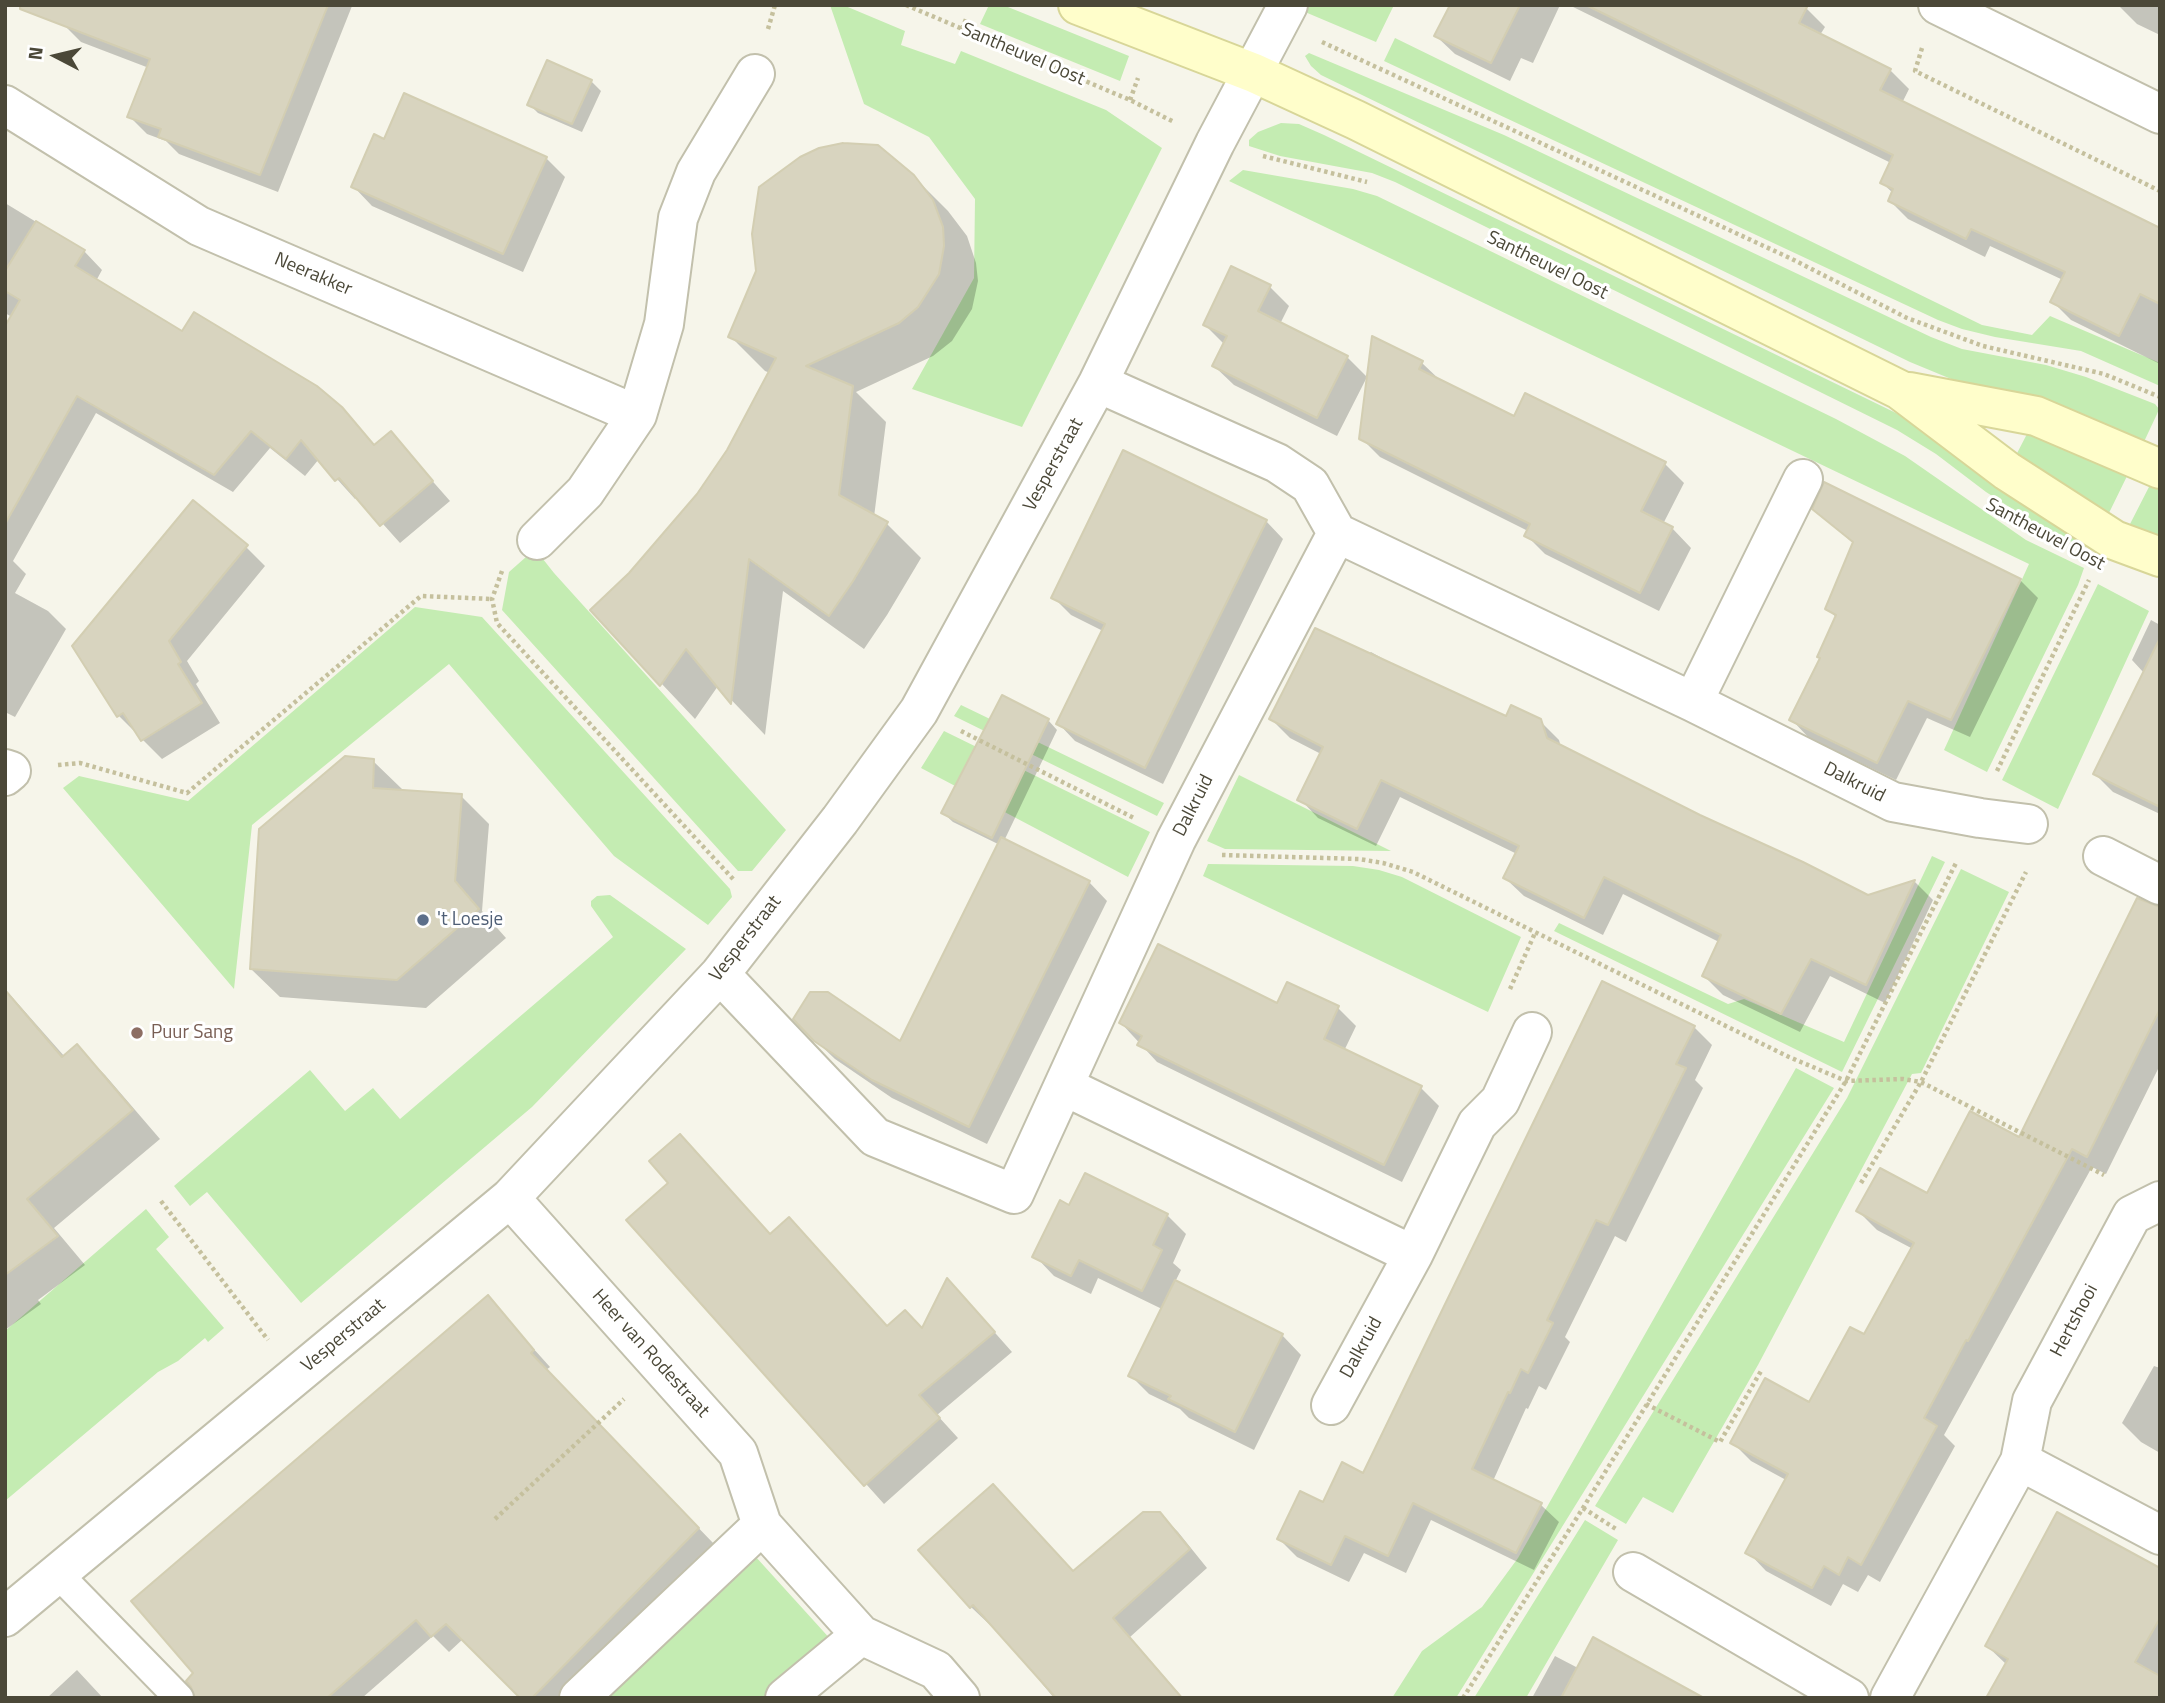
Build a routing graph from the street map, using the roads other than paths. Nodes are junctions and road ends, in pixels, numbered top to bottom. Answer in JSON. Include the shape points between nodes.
{"nodes":[{"id":1,"x":1078,"y":5,"type":"edge"},
{"id":2,"x":1288,"y":5,"type":"edge"},
{"id":3,"x":1938,"y":5,"type":"edge"},
{"id":4,"x":1254,"y":73,"type":"junction"},
{"id":5,"x":755,"y":74,"type":"dead end"},
{"id":6,"x":5,"y":105,"type":"edge"},
{"id":7,"x":2160,"y":114,"type":"edge"},
{"id":8,"x":1098,"y":383,"type":"junction"},
{"id":9,"x":1900,"y":390,"type":"junction"},
{"id":10,"x":637,"y":415,"type":"junction"},
{"id":11,"x":2160,"y":469,"type":"edge"},
{"id":12,"x":1803,"y":479,"type":"dead end"},
{"id":13,"x":1336,"y":533,"type":"junction"},
{"id":14,"x":537,"y":540,"type":"dead end"},
{"id":15,"x":2160,"y":556,"type":"edge"},
{"id":16,"x":1693,"y":702,"type":"junction"},
{"id":17,"x":2028,"y":824,"type":"dead end"},
{"id":18,"x":2103,"y":856,"type":"dead end"},
{"id":19,"x":2160,"y":885,"type":"edge"},
{"id":20,"x":720,"y":974,"type":"junction"},
{"id":21,"x":1532,"y":1032,"type":"dead end"},
{"id":22,"x":1064,"y":1086,"type":"junction"},
{"id":23,"x":510,"y":1198,"type":"junction"},
{"id":24,"x":2159,"y":1202,"type":"edge"},
{"id":25,"x":1413,"y":1255,"type":"junction"},
{"id":26,"x":1331,"y":1405,"type":"dead end"},
{"id":27,"x":2020,"y":1461,"type":"junction"},
{"id":28,"x":762,"y":1525,"type":"junction"},
{"id":29,"x":2160,"y":1535,"type":"edge"},
{"id":30,"x":1633,"y":1572,"type":"dead end"},
{"id":31,"x":58,"y":1574,"type":"junction"},
{"id":32,"x":5,"y":1617,"type":"edge"},
{"id":33,"x":861,"y":1635,"type":"junction"},
{"id":34,"x":179,"y":1698,"type":"edge"},
{"id":35,"x":579,"y":1698,"type":"edge"},
{"id":36,"x":785,"y":1698,"type":"edge"},
{"id":37,"x":960,"y":1698,"type":"edge"},
{"id":38,"x":1849,"y":1698,"type":"edge"},
{"id":39,"x":1890,"y":1698,"type":"edge"}],
"edges":[{"from":1,"to":4,"type":"street","name":"Santheuvel Oost"},
{"from":2,"to":4,"type":"street","name":"Vesperstraat"},
{"from":3,"to":7,"type":"street"},
{"from":4,"to":8,"type":"street","name":"Vesperstraat"},
{"from":4,"to":9,"type":"street","name":"Santheuvel Oost"},
{"from":5,"to":10,"type":"street","via":[[696,172],[678,218],[664,324]]},
{"from":6,"to":10,"type":"street","name":"Neerakker","via":[[199,226]]},
{"from":8,"to":13,"type":"street","via":[[1277,463],[1310,485]]},
{"from":8,"to":20,"type":"street","name":"Vesperstraat","via":[[919,711]]},
{"from":9,"to":11,"type":"street","name":"Santheuvel Oost","via":[[2036,416]]},
{"from":9,"to":15,"type":"street","name":"Santheuvel Oost","via":[[2028,485],[2115,540]]},
{"from":10,"to":14,"type":"street","via":[[585,492]]},
{"from":12,"to":16,"type":"street"},
{"from":13,"to":16,"type":"street","name":"Dalkruid"},
{"from":13,"to":22,"type":"street","name":"Dalkruid","via":[[1176,840]]},
{"from":16,"to":17,"type":"street","name":"Dalkruid","via":[[1893,802]]},
{"from":18,"to":19,"type":"street"},
{"from":20,"to":22,"type":"street","name":"Dalkruid","via":[[875,1137],[1014,1194]]},
{"from":20,"to":23,"type":"street","name":"Vesperstraat"},
{"from":21,"to":25,"type":"street","name":"Dalkruid","via":[[1500,1101],[1476,1124]]},
{"from":22,"to":25,"type":"street"},
{"from":23,"to":28,"type":"street","name":"Heer van Rodestraat","via":[[738,1453]]},
{"from":23,"to":31,"type":"street","name":"Vesperstraat"},
{"from":24,"to":27,"type":"street","name":"Hertshooi","via":[[2132,1215],[2032,1401]]},
{"from":25,"to":26,"type":"street","name":"Dalkruid"},
{"from":27,"to":29,"type":"street"},
{"from":27,"to":39,"type":"street","name":"Hertshooi"},
{"from":28,"to":33,"type":"street","name":"Heer van Rodestraat"},
{"from":28,"to":35,"type":"street"},
{"from":30,"to":38,"type":"street"},
{"from":31,"to":32,"type":"street","name":"Vesperstraat"},
{"from":31,"to":34,"type":"lane"},
{"from":33,"to":36,"type":"street"},
{"from":33,"to":37,"type":"street","name":"Heer van Rodestraat","via":[[936,1670]]}]}
